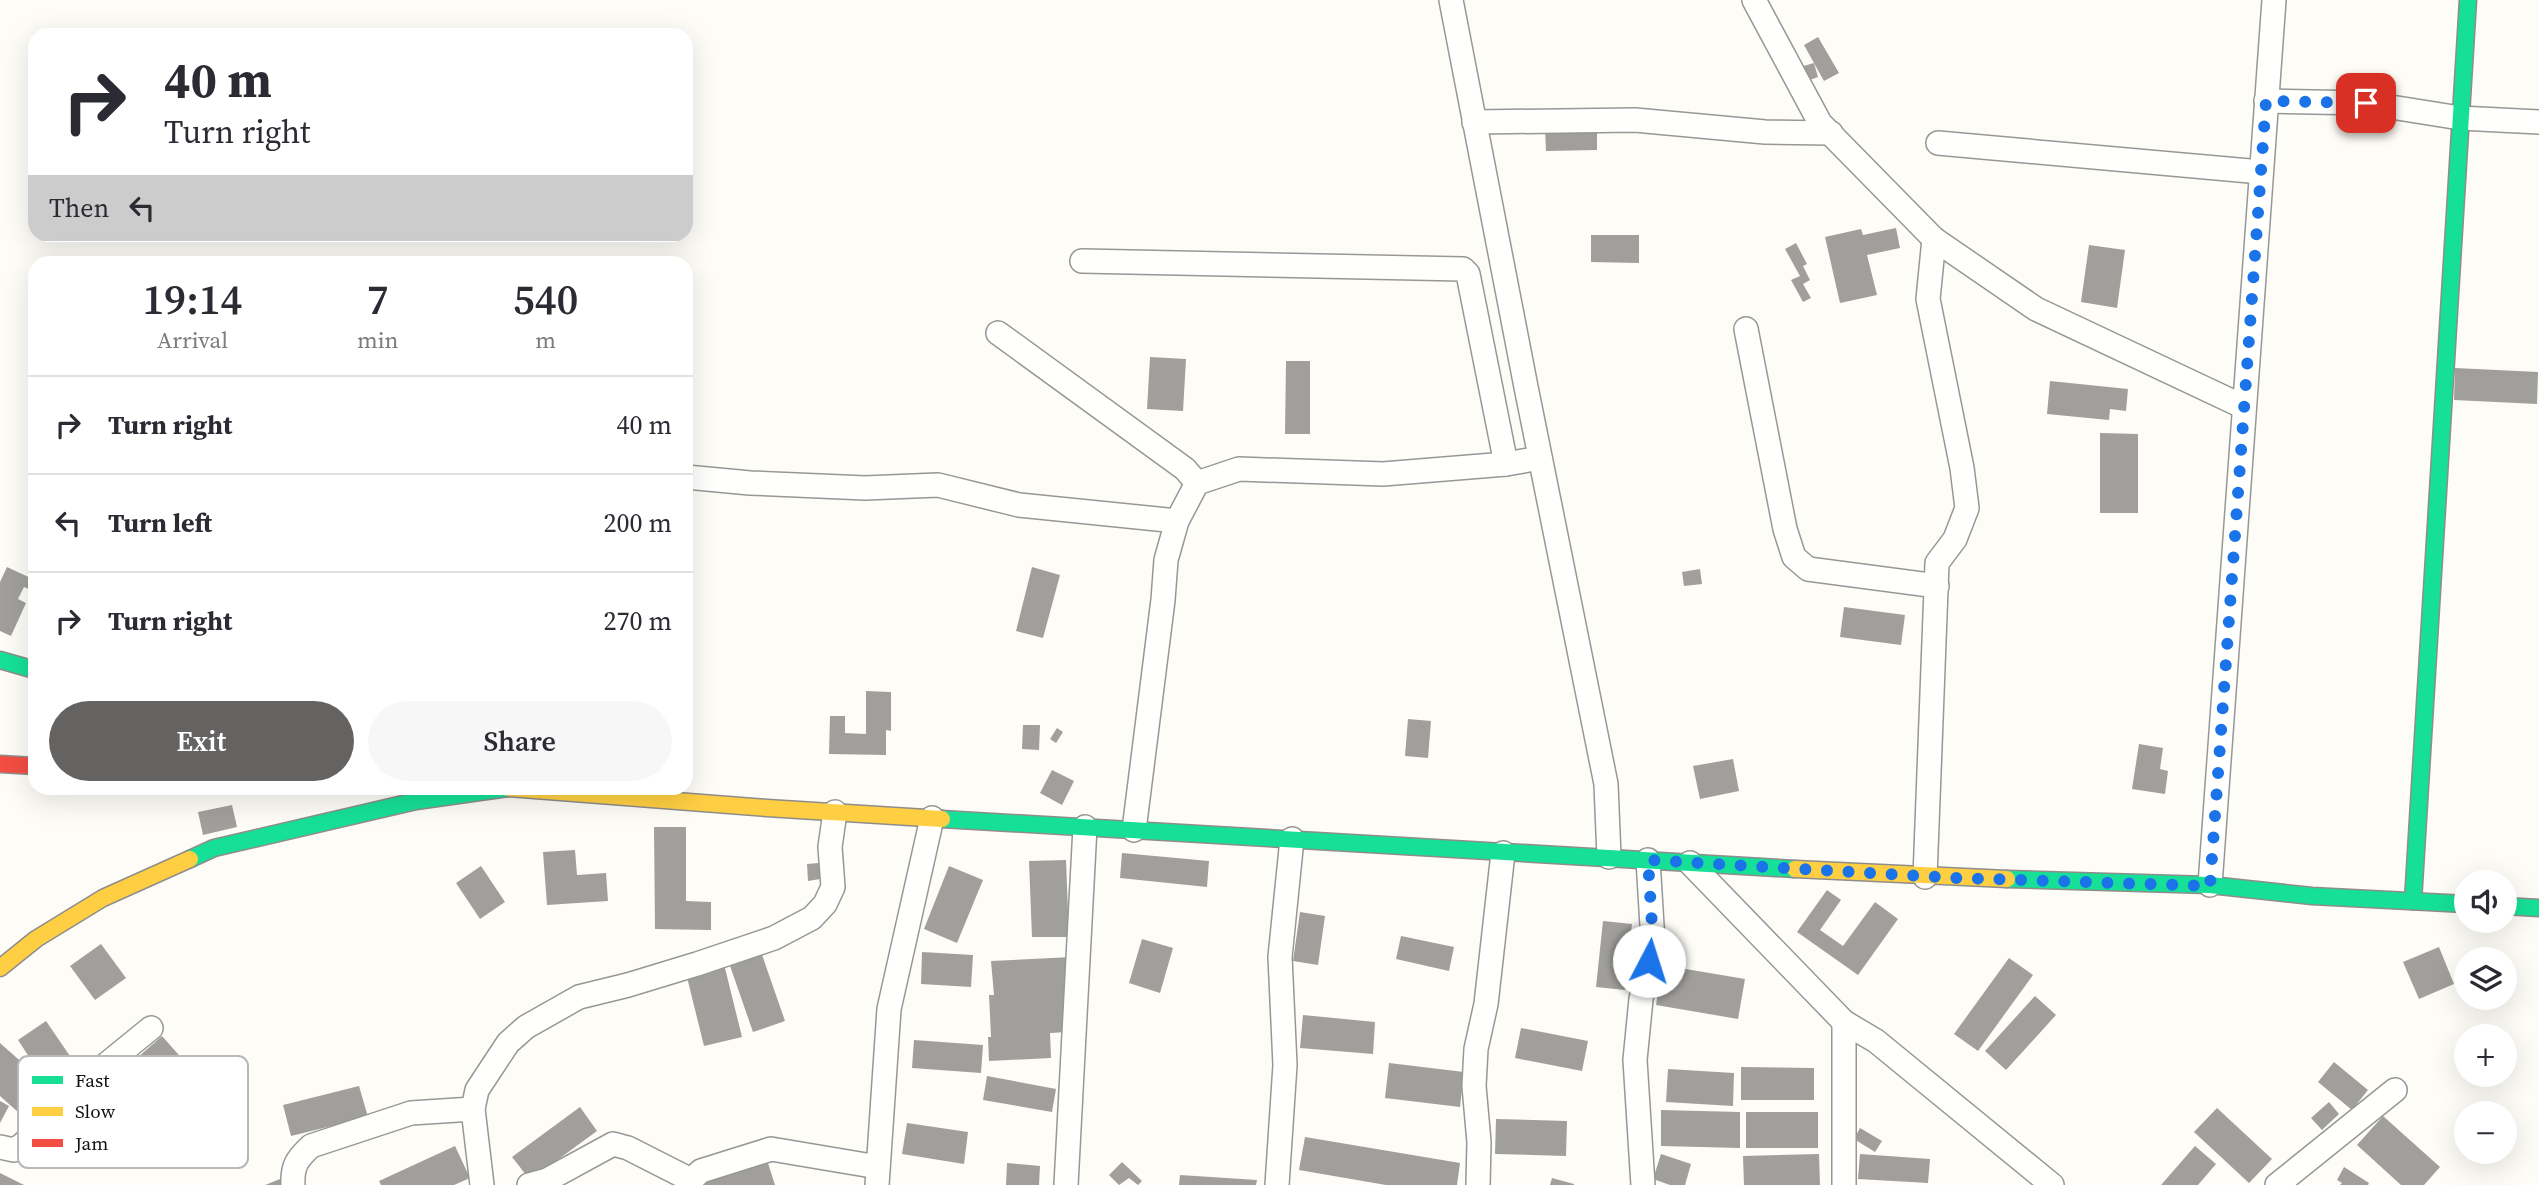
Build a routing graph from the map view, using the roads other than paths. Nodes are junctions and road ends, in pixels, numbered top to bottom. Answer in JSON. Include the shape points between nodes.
{"nodes":[{"id":1,"x":1451,"y":0,"type":"edge"},
{"id":2,"x":1754,"y":0,"type":"edge"},
{"id":3,"x":2274,"y":0,"type":"edge"},
{"id":4,"x":2468,"y":0,"type":"edge"},
{"id":5,"x":2266,"y":101,"type":"junction"},
{"id":6,"x":2460,"y":118,"type":"junction"},
{"id":7,"x":1474,"y":121,"type":"junction"},
{"id":8,"x":2539,"y":122,"type":"edge"},
{"id":9,"x":1831,"y":133,"type":"junction"},
{"id":10,"x":1938,"y":143,"type":"dead end"},
{"id":11,"x":2261,"y":172,"type":"junction"},
{"id":12,"x":1934,"y":239,"type":"junction"},
{"id":13,"x":1082,"y":261,"type":"dead end"},
{"id":14,"x":1746,"y":329,"type":"dead end"},
{"id":15,"x":998,"y":333,"type":"dead end"},
{"id":16,"x":2245,"y":407,"type":"junction"},
{"id":17,"x":1540,"y":458,"type":"junction"},
{"id":18,"x":1506,"y":464,"type":"junction"},
{"id":19,"x":693,"y":478,"type":"edge"},
{"id":20,"x":1197,"y":483,"type":"junction"},
{"id":21,"x":1177,"y":521,"type":"junction"},
{"id":22,"x":1937,"y":586,"type":"junction"},
{"id":23,"x":0,"y":660,"type":"edge"},
{"id":24,"x":28,"y":668,"type":"edge"},
{"id":25,"x":0,"y":764,"type":"edge"},
{"id":26,"x":28,"y":766,"type":"edge"},
{"id":27,"x":458,"y":795,"type":"edge"},
{"id":28,"x":603,"y":795,"type":"edge"},
{"id":29,"x":835,"y":812,"type":"junction"},
{"id":30,"x":932,"y":818,"type":"junction"},
{"id":31,"x":1085,"y":827,"type":"junction"},
{"id":32,"x":1134,"y":830,"type":"junction"},
{"id":33,"x":1292,"y":839,"type":"junction"},
{"id":34,"x":1503,"y":853,"type":"junction"},
{"id":35,"x":1609,"y":857,"type":"junction"},
{"id":36,"x":1648,"y":860,"type":"junction"},
{"id":37,"x":1690,"y":863,"type":"junction"},
{"id":38,"x":1925,"y":877,"type":"junction"},
{"id":39,"x":2210,"y":886,"type":"junction"},
{"id":40,"x":2413,"y":901,"type":"junction"},
{"id":41,"x":2454,"y":903,"type":"edge"},
{"id":42,"x":2517,"y":907,"type":"edge"},
{"id":43,"x":2539,"y":908,"type":"edge"},
{"id":44,"x":0,"y":968,"type":"edge"},
{"id":45,"x":1844,"y":1022,"type":"junction"},
{"id":46,"x":150,"y":1028,"type":"dead end"},
{"id":47,"x":116,"y":1056,"type":"edge"},
{"id":48,"x":2395,"y":1090,"type":"dead end"},
{"id":49,"x":472,"y":1109,"type":"junction"},
{"id":50,"x":0,"y":1147,"type":"edge"},
{"id":51,"x":18,"y":1148,"type":"edge"},
{"id":52,"x":878,"y":1176,"type":"edge"},
{"id":53,"x":690,"y":1183,"type":"edge"},
{"id":54,"x":293,"y":1185,"type":"edge"},
{"id":55,"x":482,"y":1185,"type":"edge"},
{"id":56,"x":529,"y":1185,"type":"edge"},
{"id":57,"x":1066,"y":1185,"type":"edge"},
{"id":58,"x":1277,"y":1185,"type":"edge"},
{"id":59,"x":1478,"y":1185,"type":"edge"},
{"id":60,"x":1643,"y":1185,"type":"edge"},
{"id":61,"x":1843,"y":1185,"type":"edge"},
{"id":62,"x":2052,"y":1185,"type":"edge"},
{"id":63,"x":2277,"y":1185,"type":"edge"}],
"edges":[{"from":1,"to":7,"type":"street"},
{"from":2,"to":9,"type":"street","via":[[1820,123]]},
{"from":3,"to":5,"type":"street"},
{"from":4,"to":6,"type":"street"},
{"from":5,"to":6,"type":"street","via":[[2366,103]]},
{"from":5,"to":11,"type":"street"},
{"from":6,"to":8,"type":"street"},
{"from":6,"to":40,"type":"street"},
{"from":7,"to":9,"type":"street","via":[[1634,120]]},
{"from":7,"to":17,"type":"street"},
{"from":9,"to":12,"type":"street"},
{"from":10,"to":11,"type":"street"},
{"from":11,"to":16,"type":"street"},
{"from":12,"to":16,"type":"street","via":[[2036,309]]},
{"from":12,"to":22,"type":"street","via":[[1928,299],[1967,508],[1955,539],[1937,563]]},
{"from":13,"to":18,"type":"street","via":[[1462,269],[1468,274]]},
{"from":14,"to":22,"type":"street","via":[[1794,557],[1808,569]]},
{"from":15,"to":20,"type":"street","via":[[1185,469]]},
{"from":16,"to":39,"type":"street"},
{"from":17,"to":18,"type":"street"},
{"from":17,"to":35,"type":"street","via":[[1606,784]]},
{"from":18,"to":20,"type":"street","via":[[1383,474],[1239,469]]},
{"from":19,"to":21,"type":"street","via":[[865,488],[938,485],[1019,505]]},
{"from":20,"to":21,"type":"street"},
{"from":21,"to":32,"type":"street","via":[[1166,560]]},
{"from":22,"to":38,"type":"street"},
{"from":23,"to":24,"type":"street"},
{"from":25,"to":26,"type":"street"},
{"from":27,"to":44,"type":"street","via":[[214,848],[103,898],[36,939]]},
{"from":28,"to":29,"type":"street"},
{"from":29,"to":30,"type":"street"},
{"from":29,"to":49,"type":"street","via":[[830,846],[833,887],[812,918],[774,938],[579,997],[549,1013],[508,1043],[477,1090]]},
{"from":30,"to":31,"type":"street"},
{"from":30,"to":52,"type":"street","via":[[889,1009]]},
{"from":31,"to":32,"type":"street"},
{"from":31,"to":57,"type":"street"},
{"from":32,"to":33,"type":"street"},
{"from":33,"to":34,"type":"street"},
{"from":33,"to":58,"type":"street","via":[[1280,957],[1285,1065]]},
{"from":34,"to":35,"type":"street"},
{"from":34,"to":59,"type":"street","via":[[1486,1004],[1476,1049]]},
{"from":35,"to":36,"type":"street"},
{"from":36,"to":37,"type":"street"},
{"from":36,"to":60,"type":"street","via":[[1653,942],[1635,1060]]},
{"from":37,"to":38,"type":"street"},
{"from":37,"to":45,"type":"street"},
{"from":38,"to":39,"type":"street"},
{"from":39,"to":40,"type":"street"},
{"from":40,"to":41,"type":"street"},
{"from":42,"to":43,"type":"street"},
{"from":45,"to":61,"type":"street"},
{"from":45,"to":62,"type":"street","via":[[1875,1041]]},
{"from":46,"to":47,"type":"street"},
{"from":48,"to":63,"type":"street"},
{"from":49,"to":54,"type":"street","via":[[411,1113],[311,1146],[292,1169]]},
{"from":49,"to":55,"type":"street"},
{"from":50,"to":51,"type":"street"},
{"from":52,"to":53,"type":"street","via":[[771,1149],[701,1171]]},
{"from":53,"to":56,"type":"street","via":[[614,1144]]}]}
